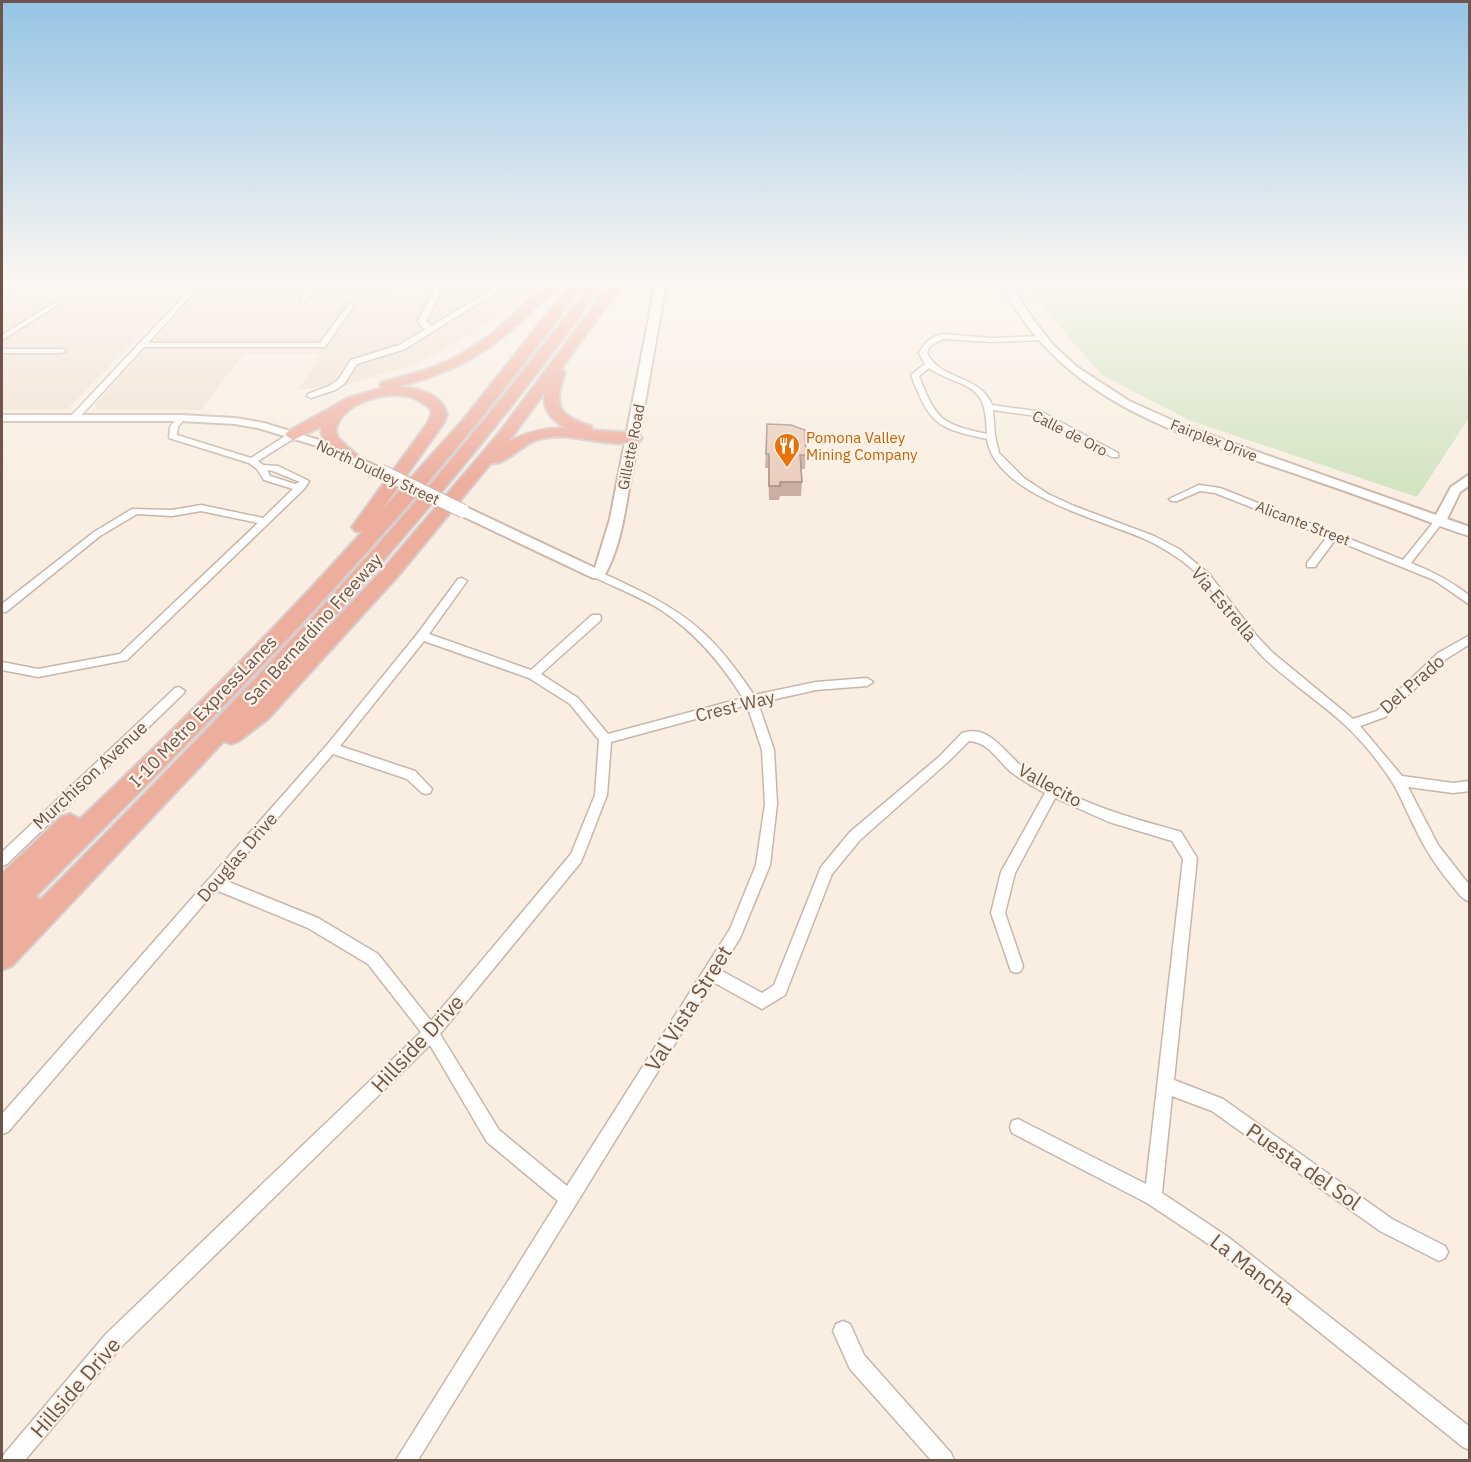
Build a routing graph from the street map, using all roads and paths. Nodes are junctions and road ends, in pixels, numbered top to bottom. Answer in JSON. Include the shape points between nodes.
{"nodes":[{"id":1,"x":139,"y":349,"type":"edge"},
{"id":2,"x":395,"y":349,"type":"edge"},
{"id":3,"x":480,"y":349,"type":"edge"},
{"id":4,"x":515,"y":349,"type":"edge"},
{"id":5,"x":525,"y":349,"type":"edge"},
{"id":6,"x":536,"y":349,"type":"edge"},
{"id":7,"x":556,"y":349,"type":"edge"},
{"id":8,"x":558,"y":349,"type":"edge"},
{"id":9,"x":561,"y":349,"type":"edge"},
{"id":10,"x":649,"y":349,"type":"edge"},
{"id":11,"x":924,"y":349,"type":"edge"},
{"id":12,"x":1053,"y":349,"type":"edge"},
{"id":13,"x":2,"y":351,"type":"edge"},
{"id":14,"x":62,"y":351,"type":"dead end"},
{"id":15,"x":928,"y":365,"type":"junction"},
{"id":16,"x":311,"y":396,"type":"dead end"},
{"id":17,"x":343,"y":406,"type":"junction"},
{"id":18,"x":988,"y":407,"type":"junction"},
{"id":19,"x":2,"y":418,"type":"edge"},
{"id":20,"x":74,"y":418,"type":"junction"},
{"id":21,"x":181,"y":418,"type":"junction"},
{"id":22,"x":293,"y":435,"type":"junction"},
{"id":23,"x":989,"y":437,"type":"junction"},
{"id":24,"x":634,"y":438,"type":"junction"},
{"id":25,"x":1115,"y":455,"type":"dead end"},
{"id":26,"x":350,"y":456,"type":"junction"},
{"id":27,"x":252,"y":461,"type":"junction"},
{"id":28,"x":261,"y":467,"type":"junction"},
{"id":29,"x":286,"y":472,"type":"junction"},
{"id":30,"x":1470,"y":478,"type":"edge"},
{"id":31,"x":272,"y":480,"type":"junction"},
{"id":32,"x":302,"y":486,"type":"junction"},
{"id":33,"x":1174,"y":499,"type":"dead end"},
{"id":34,"x":438,"y":516,"type":"junction"},
{"id":35,"x":1439,"y":520,"type":"junction"},
{"id":36,"x":266,"y":522,"type":"junction"},
{"id":37,"x":1470,"y":532,"type":"edge"},
{"id":38,"x":1334,"y":535,"type":"junction"},
{"id":39,"x":355,"y":536,"type":"junction"},
{"id":40,"x":1405,"y":564,"type":"junction"},
{"id":41,"x":1311,"y":565,"type":"dead end"},
{"id":42,"x":598,"y":575,"type":"junction"},
{"id":43,"x":462,"y":581,"type":"dead end"},
{"id":44,"x":1470,"y":602,"type":"edge"},
{"id":45,"x":2,"y":609,"type":"edge"},
{"id":46,"x":596,"y":618,"type":"dead end"},
{"id":47,"x":422,"y":636,"type":"junction"},
{"id":48,"x":1470,"y":639,"type":"edge"},
{"id":49,"x":2,"y":666,"type":"edge"},
{"id":50,"x":533,"y":675,"type":"junction"},
{"id":51,"x":867,"y":682,"type":"dead end"},
{"id":52,"x":179,"y":691,"type":"dead end"},
{"id":53,"x":751,"y":700,"type":"junction"},
{"id":54,"x":1351,"y":724,"type":"junction"},
{"id":55,"x":605,"y":739,"type":"junction"},
{"id":56,"x":331,"y":748,"type":"junction"},
{"id":57,"x":188,"y":766,"type":"junction"},
{"id":58,"x":1398,"y":781,"type":"junction"},
{"id":59,"x":1470,"y":786,"type":"edge"},
{"id":60,"x":426,"y":789,"type":"dead end"},
{"id":61,"x":1053,"y":790,"type":"junction"},
{"id":62,"x":2,"y":860,"type":"edge"},
{"id":63,"x":215,"y":883,"type":"junction"},
{"id":64,"x":2,"y":890,"type":"edge"},
{"id":65,"x":1470,"y":897,"type":"edge"},
{"id":66,"x":2,"y":912,"type":"edge"},
{"id":67,"x":2,"y":932,"type":"edge"},
{"id":68,"x":2,"y":957,"type":"edge"},
{"id":69,"x":1016,"y":966,"type":"dead end"},
{"id":70,"x":710,"y":973,"type":"junction"},
{"id":71,"x":431,"y":1034,"type":"junction"},
{"id":72,"x":1166,"y":1085,"type":"junction"},
{"id":73,"x":2,"y":1126,"type":"edge"},
{"id":74,"x":1018,"y":1127,"type":"dead end"},
{"id":75,"x":1153,"y":1197,"type":"junction"},
{"id":76,"x":569,"y":1199,"type":"junction"},
{"id":77,"x":1439,"y":1252,"type":"dead end"},
{"id":78,"x":843,"y":1331,"type":"dead end"},
{"id":79,"x":1470,"y":1440,"type":"edge"},
{"id":80,"x":12,"y":1461,"type":"edge"},
{"id":81,"x":406,"y":1461,"type":"edge"},
{"id":82,"x":944,"y":1461,"type":"edge"}],
"edges":[{"from":1,"to":20,"type":"street"},
{"from":2,"to":16,"type":"street","via":[[354,362],[341,382]]},
{"from":3,"to":22,"type":"highway","via":[[425,375],[354,394]]},
{"from":4,"to":39,"type":"highway","name":"San Bernardino Freeway","via":[[449,432]]},
{"from":5,"to":66,"type":"highway","name":"I-10 Metro ExpressLanes","via":[[461,431],[339,570],[162,755]]},
{"from":6,"to":67,"type":"highway","name":"I-10 Metro ExpressLanes","via":[[405,509],[225,708]]},
{"from":7,"to":57,"type":"highway","name":"San Bernardino Freeway","via":[[388,545]]},
{"from":8,"to":34,"type":"highway","via":[[505,436]]},
{"from":9,"to":24,"type":"highway","via":[[550,391],[552,407],[563,419],[582,429]]},
{"from":10,"to":24,"type":"street","name":"Gillette Road"},
{"from":11,"to":15,"type":"street"},
{"from":12,"to":35,"type":"street","name":"Fairplex Drive","via":[[1093,384],[1151,416]]},
{"from":13,"to":14,"type":"street"},
{"from":15,"to":18,"type":"street","via":[[977,388]]},
{"from":15,"to":23,"type":"street","via":[[915,375],[930,414],[938,423]]},
{"from":17,"to":22,"type":"highway"},
{"from":17,"to":26,"type":"highway","via":[[332,418],[328,436]]},
{"from":17,"to":39,"type":"highway","via":[[375,394],[402,392],[424,396],[438,408],[439,415]]},
{"from":18,"to":23,"type":"street","name":"Via Estrella"},
{"from":18,"to":25,"type":"street","name":"Calle de Oro","via":[[1039,414]]},
{"from":19,"to":20,"type":"street","name":"North Dudley Street"},
{"from":20,"to":21,"type":"street","name":"North Dudley Street"},
{"from":21,"to":22,"type":"street","name":"North Dudley Street","via":[[240,422]]},
{"from":21,"to":27,"type":"street","via":[[172,436]]},
{"from":22,"to":26,"type":"street","name":"North Dudley Street"},
{"from":22,"to":27,"type":"street"},
{"from":23,"to":54,"type":"street","name":"Via Estrella","via":[[997,457],[1027,486],[1049,499],[1149,538],[1196,567],[1259,645]]},
{"from":24,"to":34,"type":"highway","via":[[564,432],[525,439],[504,452]]},
{"from":24,"to":42,"type":"street","name":"Gillette Road","via":[[613,536]]},
{"from":26,"to":42,"type":"street","name":"North Dudley Street","bridge":true},
{"from":27,"to":28,"type":"street"},
{"from":28,"to":29,"type":"street"},
{"from":28,"to":31,"type":"street"},
{"from":29,"to":31,"type":"street"},
{"from":29,"to":32,"type":"street","via":[[305,481]]},
{"from":30,"to":35,"type":"street","via":[[1455,490]]},
{"from":31,"to":32,"type":"street"},
{"from":32,"to":36,"type":"street"},
{"from":33,"to":38,"type":"street","name":"Alicante Street","via":[[1199,488],[1217,490]]},
{"from":34,"to":57,"type":"highway","via":[[260,714]]},
{"from":35,"to":37,"type":"street","name":"Fairplex Drive"},
{"from":35,"to":40,"type":"street"},
{"from":36,"to":45,"type":"street","via":[[201,508],[172,513],[135,512],[97,534]]},
{"from":36,"to":49,"type":"street","via":[[123,657],[38,674]]},
{"from":38,"to":40,"type":"street","name":"Alicante Street"},
{"from":38,"to":41,"type":"street"},
{"from":39,"to":64,"type":"highway","name":"San Bernardino Freeway","via":[[287,611]]},
{"from":40,"to":44,"type":"street","via":[[1438,578]]},
{"from":42,"to":53,"type":"street","name":"Val Vista Street","via":[[664,607],[698,632],[728,665]]},
{"from":43,"to":47,"type":"street","name":"Douglas Drive"},
{"from":46,"to":50,"type":"street"},
{"from":47,"to":50,"type":"street"},
{"from":47,"to":56,"type":"street","name":"Douglas Drive"},
{"from":48,"to":54,"type":"street","name":"Del Prado","via":[[1442,656],[1381,714]]},
{"from":50,"to":55,"type":"street","via":[[574,701]]},
{"from":51,"to":53,"type":"street","name":"Crest Way","via":[[816,686]]},
{"from":52,"to":62,"type":"street","name":"Murchison Avenue"},
{"from":53,"to":55,"type":"street","name":"Crest Way"},
{"from":53,"to":70,"type":"street","name":"Val Vista Street","via":[[768,750],[771,804],[763,865],[735,933]]},
{"from":54,"to":58,"type":"street","name":"Via Estrella"},
{"from":55,"to":71,"type":"street","name":"Hillside Drive","via":[[601,795],[576,858]]},
{"from":56,"to":60,"type":"street","via":[[411,775]]},
{"from":56,"to":63,"type":"street","name":"Douglas Drive"},
{"from":57,"to":68,"type":"highway","name":"San Bernardino Freeway"},
{"from":58,"to":59,"type":"street","via":[[1453,788]]},
{"from":58,"to":65,"type":"street","name":"Via Estrella","via":[[1429,842]]},
{"from":61,"to":69,"type":"street","via":[[1008,872],[998,914]]},
{"from":61,"to":70,"type":"street","name":"Vallecito","via":[[1016,769],[995,745],[981,736],[966,736],[855,836],[826,872],[780,990],[762,1001]]},
{"from":61,"to":72,"type":"street","name":"Vallecito","via":[[1118,821],[1176,836],[1190,858]]},
{"from":63,"to":71,"type":"street","via":[[313,923],[373,959]]},
{"from":63,"to":73,"type":"street","name":"Douglas Drive"},
{"from":70,"to":76,"type":"street","name":"Val Vista Street"},
{"from":71,"to":76,"type":"street","via":[[493,1136]]},
{"from":71,"to":80,"type":"street","name":"Hillside Drive","via":[[113,1341]]},
{"from":72,"to":75,"type":"street","name":"Vallecito"},
{"from":72,"to":77,"type":"street","name":"Puesta del Sol","via":[[1216,1105],[1386,1225]]},
{"from":74,"to":75,"type":"street","name":"La Mancha"},
{"from":75,"to":79,"type":"street","name":"La Mancha","via":[[1222,1244]]},
{"from":76,"to":81,"type":"street","name":"Val Vista Street"},
{"from":78,"to":82,"type":"street","via":[[857,1362]]}]}
